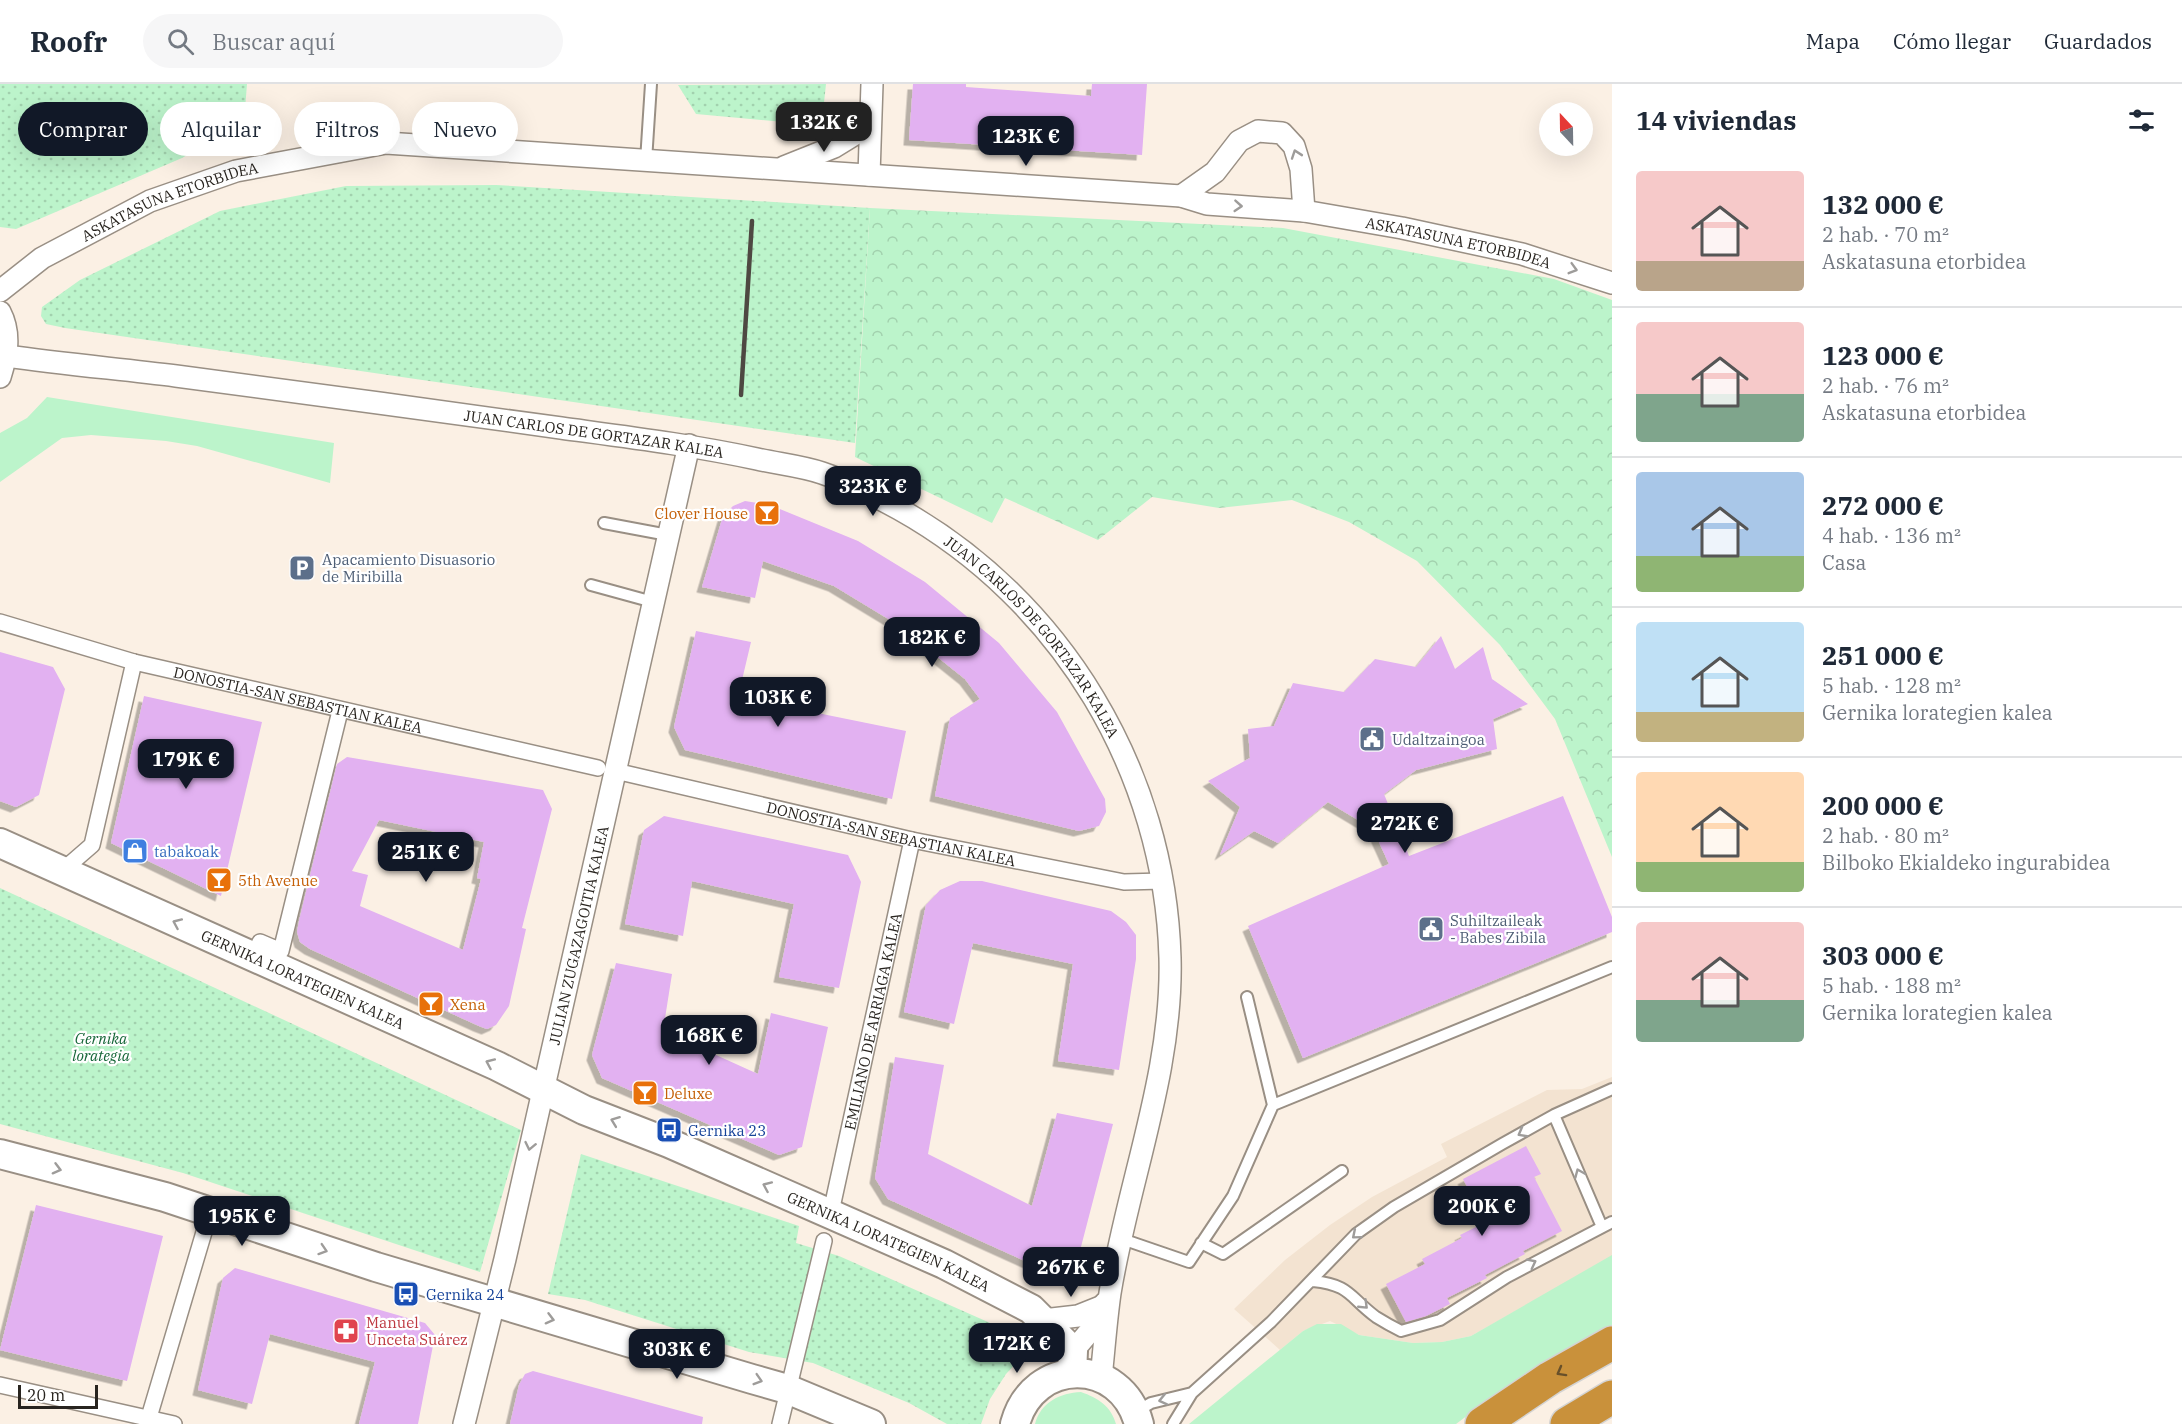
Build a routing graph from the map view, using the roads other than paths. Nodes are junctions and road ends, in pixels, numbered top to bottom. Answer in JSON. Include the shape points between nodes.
{"nodes":[{"id":1,"x":651,"y":84,"type":"edge"},
{"id":2,"x":872,"y":84,"type":"edge"},
{"id":3,"x":870,"y":113,"type":"junction"},
{"id":4,"x":646,"y":161,"type":"junction"},
{"id":5,"x":777,"y":169,"type":"junction"},
{"id":6,"x":869,"y":175,"type":"junction"},
{"id":7,"x":1181,"y":196,"type":"junction"},
{"id":8,"x":1304,"y":211,"type":"junction"},
{"id":9,"x":1612,"y":283,"type":"edge"},
{"id":10,"x":0,"y":291,"type":"edge"},
{"id":11,"x":0,"y":312,"type":"edge"},
{"id":12,"x":7,"y":356,"type":"junction"},
{"id":13,"x":0,"y":377,"type":"edge"},
{"id":14,"x":689,"y":445,"type":"junction"},
{"id":15,"x":604,"y":523,"type":"dead end"},
{"id":16,"x":668,"y":535,"type":"junction"},
{"id":17,"x":591,"y":585,"type":"dead end"},
{"id":18,"x":654,"y":602,"type":"junction"},
{"id":19,"x":0,"y":622,"type":"edge"},
{"id":20,"x":134,"y":662,"type":"junction"},
{"id":21,"x":340,"y":711,"type":"junction"},
{"id":22,"x":598,"y":768,"type":"dead end"},
{"id":23,"x":624,"y":773,"type":"dead end"},
{"id":24,"x":912,"y":840,"type":"junction"},
{"id":25,"x":0,"y":843,"type":"edge"},
{"id":26,"x":62,"y":871,"type":"junction"},
{"id":27,"x":1162,"y":881,"type":"junction"},
{"id":28,"x":253,"y":958,"type":"junction"},
{"id":29,"x":1612,"y":967,"type":"edge"},
{"id":30,"x":1247,"y":997,"type":"dead end"},
{"id":31,"x":542,"y":1088,"type":"junction"},
{"id":32,"x":1612,"y":1089,"type":"edge"},
{"id":33,"x":1273,"y":1105,"type":"junction"},
{"id":34,"x":1554,"y":1115,"type":"junction"},
{"id":35,"x":0,"y":1154,"type":"edge"},
{"id":36,"x":1342,"y":1171,"type":"dead end"},
{"id":37,"x":833,"y":1203,"type":"dead end"},
{"id":38,"x":210,"y":1212,"type":"junction"},
{"id":39,"x":1612,"y":1222,"type":"edge"},
{"id":40,"x":1602,"y":1227,"type":"junction"},
{"id":41,"x":1122,"y":1239,"type":"junction"},
{"id":42,"x":824,"y":1241,"type":"dead end"},
{"id":43,"x":1201,"y":1243,"type":"junction"},
{"id":44,"x":1313,"y":1281,"type":"junction"},
{"id":45,"x":1107,"y":1299,"type":"junction"},
{"id":46,"x":495,"y":1302,"type":"junction"},
{"id":47,"x":1043,"y":1320,"type":"junction"},
{"id":48,"x":1612,"y":1343,"type":"edge"},
{"id":49,"x":1073,"y":1362,"type":"junction"},
{"id":50,"x":1101,"y":1378,"type":"junction"},
{"id":51,"x":0,"y":1385,"type":"edge"},
{"id":52,"x":786,"y":1389,"type":"junction"},
{"id":53,"x":1192,"y":1393,"type":"junction"},
{"id":54,"x":1612,"y":1397,"type":"edge"},
{"id":55,"x":1137,"y":1418,"type":"edge"},
{"id":56,"x":148,"y":1421,"type":"edge"},
{"id":57,"x":174,"y":1424,"type":"edge"},
{"id":58,"x":464,"y":1424,"type":"edge"},
{"id":59,"x":780,"y":1424,"type":"edge"},
{"id":60,"x":871,"y":1424,"type":"edge"},
{"id":61,"x":1015,"y":1424,"type":"edge"},
{"id":62,"x":1173,"y":1424,"type":"edge"},
{"id":63,"x":1482,"y":1424,"type":"edge"},
{"id":64,"x":1567,"y":1424,"type":"edge"}],
"edges":[{"from":1,"to":4,"type":"lane"},
{"from":2,"to":3,"type":"street"},
{"from":3,"to":5,"type":"street","via":[[860,131],[834,147]]},
{"from":3,"to":6,"type":"street"},
{"from":4,"to":5,"type":"street","name":"ASKATASUNA ETORBIDEA"},
{"from":4,"to":10,"type":"street","name":"ASKATASUNA ETORBIDEA","via":[[386,143],[339,150],[236,171],[150,201],[42,258]]},
{"from":5,"to":6,"type":"street","name":"ASKATASUNA ETORBIDEA"},
{"from":6,"to":7,"type":"street","name":"ASKATASUNA ETORBIDEA"},
{"from":7,"to":8,"type":"street","name":"ASKATASUNA ETORBIDEA","one_way":true,"via":[[1207,204]]},
{"from":8,"to":7,"type":"street","one_way":true,"via":[[1301,169],[1294,146],[1282,133],[1258,131],[1239,141],[1215,172]]},
{"from":8,"to":9,"type":"street","name":"ASKATASUNA ETORBIDEA","one_way":true,"via":[[1522,254]]},
{"from":11,"to":12,"type":"street","via":[[7,335]]},
{"from":12,"to":13,"type":"street"},
{"from":12,"to":14,"type":"street","name":"JUAN CARLOS DE GORTAZAR KALEA"},
{"from":14,"to":16,"type":"street","name":"JULIAN ZUGAZAGOITIA KALEA"},
{"from":14,"to":27,"type":"street","name":"JUAN CARLOS DE GORTAZAR KALEA","via":[[821,472],[872,494],[927,525],[983,565],[1041,622],[1070,658],[1100,706],[1129,764],[1149,820]]},
{"from":15,"to":16,"type":"lane"},
{"from":16,"to":18,"type":"street","name":"JULIAN ZUGAZAGOITIA KALEA"},
{"from":17,"to":18,"type":"lane"},
{"from":18,"to":31,"type":"street","name":"JULIAN ZUGAZAGOITIA KALEA"},
{"from":19,"to":20,"type":"street","name":"DONOSTIA-SAN SEBASTIAN KALEA"},
{"from":20,"to":21,"type":"street","name":"DONOSTIA-SAN SEBASTIAN KALEA"},
{"from":20,"to":26,"type":"street","via":[[92,845]]},
{"from":21,"to":22,"type":"street","name":"DONOSTIA-SAN SEBASTIAN KALEA"},
{"from":21,"to":28,"type":"street","via":[[281,951],[260,942]]},
{"from":23,"to":24,"type":"street","name":"DONOSTIA-SAN SEBASTIAN KALEA"},
{"from":24,"to":27,"type":"street","name":"DONOSTIA-SAN SEBASTIAN KALEA","via":[[1124,882]]},
{"from":24,"to":37,"type":"street","name":"EMILIANO DE ARRIAGA KALEA"},
{"from":25,"to":26,"type":"main road","name":"GERNIKA LORATEGIEN KALEA"},
{"from":28,"to":26,"type":"main road","name":"GERNIKA LORATEGIEN KALEA","one_way":true},
{"from":27,"to":41,"type":"street","name":"JUAN CARLOS DE GORTAZAR KALEA","via":[[1170,962],[1167,1020]]},
{"from":31,"to":28,"type":"main road","name":"GERNIKA LORATEGIEN KALEA","one_way":true},
{"from":29,"to":33,"type":"lane"},
{"from":30,"to":33,"type":"lane"},
{"from":31,"to":46,"type":"street","name":"JULIAN ZUGAZAGOITIA KALEA","one_way":true},
{"from":47,"to":31,"type":"main road","name":"GERNIKA LORATEGIEN KALEA","one_way":true,"via":[[1032,1309],[944,1264],[669,1143],[584,1110]]},
{"from":32,"to":34,"type":"lane"},
{"from":33,"to":43,"type":"lane","via":[[1233,1196]]},
{"from":40,"to":34,"type":"lane","one_way":true},
{"from":34,"to":44,"type":"lane","one_way":true,"via":[[1394,1207],[1356,1234]]},
{"from":35,"to":38,"type":"main road","one_way":true},
{"from":36,"to":43,"type":"lane","via":[[1223,1254]]},
{"from":38,"to":46,"type":"main road","one_way":true},
{"from":38,"to":56,"type":"street"},
{"from":39,"to":40,"type":"lane"},
{"from":44,"to":40,"type":"lane","one_way":true,"via":[[1333,1283],[1349,1291],[1376,1317],[1401,1331],[1440,1320],[1507,1276]]},
{"from":41,"to":43,"type":"lane","via":[[1189,1262]]},
{"from":41,"to":45,"type":"street","name":"JUAN CARLOS DE GORTAZAR KALEA"},
{"from":42,"to":52,"type":"street"},
{"from":44,"to":53,"type":"lane"},
{"from":45,"to":47,"type":"street","via":[[1078,1316]]},
{"from":45,"to":49,"type":"street","name":"JUAN CARLOS DE GORTAZAR KALEA"},
{"from":45,"to":50,"type":"street","name":"JUAN CARLOS DE GORTAZAR KALEA"},
{"from":46,"to":52,"type":"main road","one_way":true},
{"from":46,"to":58,"type":"street","name":"JULIAN ZUGAZAGOITIA KALEA"},
{"from":47,"to":49,"type":"main road","name":"GERNIKA LORATEGIEN KALEA"},
{"from":48,"to":63,"type":"highway","one_way":true,"via":[[1550,1378]]},
{"from":49,"to":50,"type":"main road"},
{"from":49,"to":61,"type":"main road","via":[[1035,1388],[1023,1403]]},
{"from":50,"to":55,"type":"main road","via":[[1128,1398]]},
{"from":51,"to":56,"type":"street"},
{"from":52,"to":59,"type":"street"},
{"from":52,"to":60,"type":"main road"},
{"from":53,"to":55,"type":"lane","one_way":true,"via":[[1151,1403]]},
{"from":53,"to":62,"type":"lane"},
{"from":54,"to":64,"type":"highway"},
{"from":56,"to":57,"type":"street"}]}
